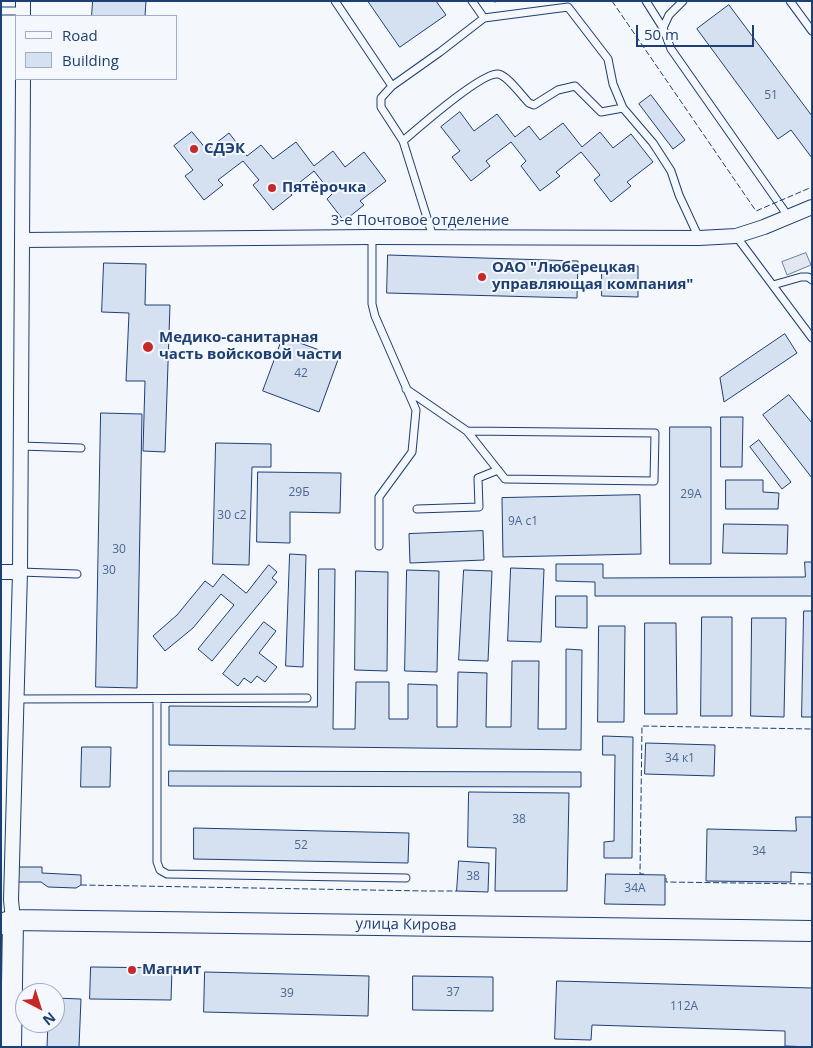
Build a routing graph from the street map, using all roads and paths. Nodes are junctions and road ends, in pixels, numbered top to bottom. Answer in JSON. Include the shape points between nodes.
{"nodes":[{"id":1,"x":336,"y":1,"type":"edge"},
{"id":2,"x":472,"y":1,"type":"edge"},
{"id":3,"x":646,"y":1,"type":"edge"},
{"id":4,"x":683,"y":1,"type":"edge"},
{"id":5,"x":790,"y":1,"type":"edge"},
{"id":6,"x":566,"y":4,"type":"edge"},
{"id":7,"x":23,"y":9,"type":"edge"},
{"id":8,"x":1,"y":10,"type":"edge"},
{"id":9,"x":484,"y":18,"type":"junction"},
{"id":10,"x":663,"y":28,"type":"junction"},
{"id":11,"x":812,"y":31,"type":"edge"},
{"id":12,"x":23,"y":80,"type":"edge"},
{"id":13,"x":392,"y":86,"type":"junction"},
{"id":14,"x":622,"y":108,"type":"junction"},
{"id":15,"x":403,"y":141,"type":"junction"},
{"id":16,"x":812,"y":207,"type":"edge"},
{"id":17,"x":788,"y":216,"type":"junction"},
{"id":18,"x":736,"y":236,"type":"junction"},
{"id":19,"x":372,"y":237,"type":"junction"},
{"id":20,"x":433,"y":237,"type":"junction"},
{"id":21,"x":699,"y":238,"type":"junction"},
{"id":22,"x":23,"y":240,"type":"junction"},
{"id":23,"x":812,"y":280,"type":"edge"},
{"id":24,"x":773,"y":285,"type":"junction"},
{"id":25,"x":812,"y":338,"type":"edge"},
{"id":26,"x":406,"y":389,"type":"junction"},
{"id":27,"x":467,"y":431,"type":"junction"},
{"id":28,"x":21,"y":446,"type":"junction"},
{"id":29,"x":81,"y":448,"type":"dead end"},
{"id":30,"x":498,"y":470,"type":"junction"},
{"id":31,"x":417,"y":510,"type":"dead end"},
{"id":32,"x":379,"y":546,"type":"dead end"},
{"id":33,"x":1,"y":572,"type":"edge"},
{"id":34,"x":20,"y":572,"type":"junction"},
{"id":35,"x":77,"y":574,"type":"dead end"},
{"id":36,"x":156,"y":698,"type":"junction"},
{"id":37,"x":307,"y":698,"type":"dead end"},
{"id":38,"x":16,"y":699,"type":"junction"},
{"id":39,"x":406,"y":878,"type":"dead end"},
{"id":40,"x":7,"y":922,"type":"edge"},
{"id":41,"x":812,"y":931,"type":"edge"},
{"id":42,"x":11,"y":1047,"type":"edge"}],
"edges":[{"from":1,"to":13,"type":"lane"},
{"from":2,"to":9,"type":"lane"},
{"from":3,"to":10,"type":"lane"},
{"from":4,"to":10,"type":"lane","via":[[669,15]]},
{"from":5,"to":11,"type":"lane"},
{"from":6,"to":9,"type":"lane"},
{"from":6,"to":14,"type":"lane","via":[[608,59]]},
{"from":7,"to":8,"type":"lane"},
{"from":9,"to":13,"type":"lane"},
{"from":10,"to":17,"type":"lane","via":[[671,48]]},
{"from":12,"to":22,"type":"street"},
{"from":13,"to":15,"type":"lane","via":[[381,98],[380,107]]},
{"from":14,"to":15,"type":"lane","via":[[601,112],[575,86],[558,90],[534,105],[504,76],[496,73],[456,96]]},
{"from":14,"to":21,"type":"lane","via":[[653,143],[671,171]]},
{"from":15,"to":20,"type":"lane"},
{"from":16,"to":17,"type":"street","name":"3-е Почтовое отделение"},
{"from":17,"to":18,"type":"street","name":"3-е Почтовое отделение"},
{"from":18,"to":21,"type":"street","name":"3-е Почтовое отделение"},
{"from":18,"to":24,"type":"lane"},
{"from":19,"to":20,"type":"street","name":"3-е Почтовое отделение"},
{"from":19,"to":22,"type":"street","name":"3-е Почтовое отделение"},
{"from":19,"to":26,"type":"lane","via":[[372,304]]},
{"from":20,"to":21,"type":"street","name":"3-е Почтовое отделение"},
{"from":22,"to":28,"type":"street"},
{"from":23,"to":24,"type":"lane","via":[[801,277]]},
{"from":24,"to":25,"type":"lane"},
{"from":26,"to":27,"type":"lane"},
{"from":26,"to":32,"type":"lane","via":[[416,410],[412,452],[379,496]]},
{"from":27,"to":30,"type":"lane"},
{"from":27,"to":30,"type":"lane","via":[[655,434],[654,482],[506,480]]},
{"from":28,"to":29,"type":"lane"},
{"from":28,"to":34,"type":"street"},
{"from":30,"to":31,"type":"lane","via":[[478,478],[479,507]]},
{"from":33,"to":34,"type":"street"},
{"from":34,"to":35,"type":"lane"},
{"from":34,"to":38,"type":"street"},
{"from":36,"to":37,"type":"lane"},
{"from":36,"to":38,"type":"lane"},
{"from":36,"to":39,"type":"lane","via":[[157,862],[160,870],[167,874]]},
{"from":38,"to":40,"type":"street","via":[[11,900]]},
{"from":40,"to":41,"type":"main road","name":"улица Кирова"},
{"from":40,"to":42,"type":"main road"}]}
